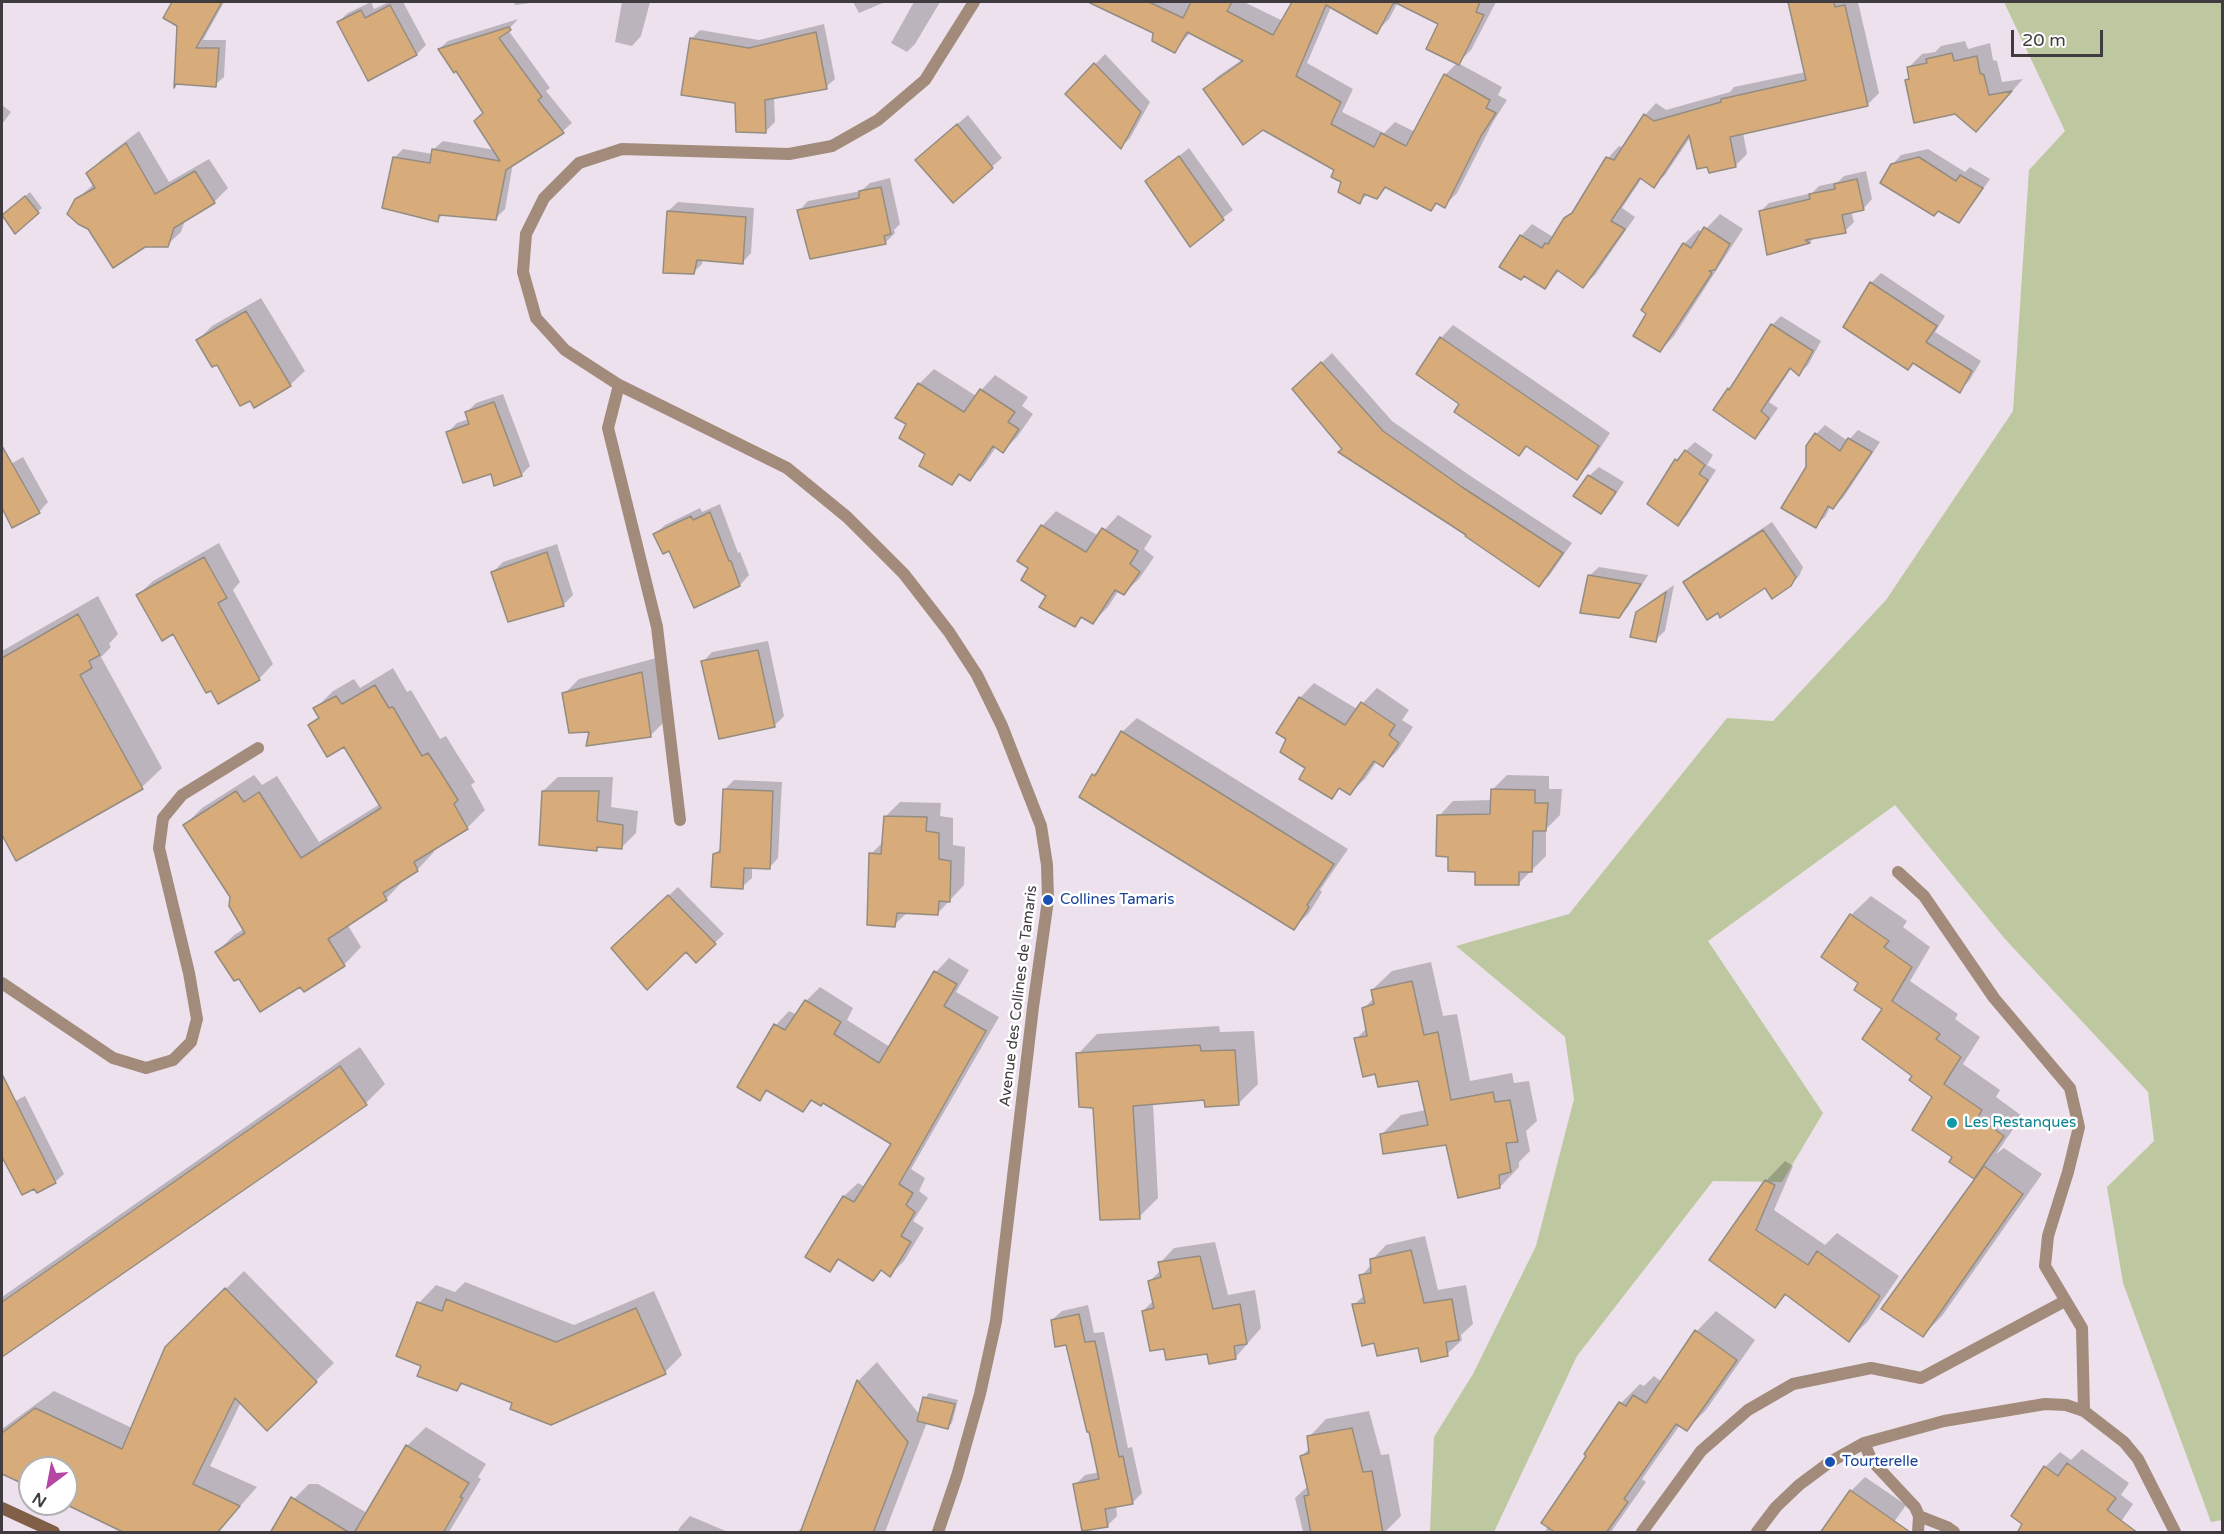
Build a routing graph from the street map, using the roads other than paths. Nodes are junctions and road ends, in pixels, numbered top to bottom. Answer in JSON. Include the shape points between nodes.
{"nodes":[{"id":1,"x":975,"y":2,"type":"edge"},
{"id":2,"x":619,"y":384,"type":"junction"},
{"id":3,"x":258,"y":748,"type":"dead end"},
{"id":4,"x":680,"y":820,"type":"dead end"},
{"id":5,"x":1898,"y":872,"type":"dead end"},
{"id":6,"x":2,"y":983,"type":"edge"},
{"id":7,"x":2065,"y":1301,"type":"junction"},
{"id":8,"x":2084,"y":1411,"type":"junction"},
{"id":9,"x":1864,"y":1443,"type":"junction"},
{"id":10,"x":2,"y":1508,"type":"edge"},
{"id":11,"x":1919,"y":1516,"type":"junction"},
{"id":12,"x":54,"y":1533,"type":"edge"},
{"id":13,"x":938,"y":1533,"type":"edge"},
{"id":14,"x":1642,"y":1533,"type":"edge"},
{"id":15,"x":1757,"y":1533,"type":"edge"},
{"id":16,"x":1918,"y":1533,"type":"edge"},
{"id":17,"x":1954,"y":1533,"type":"edge"},
{"id":18,"x":2175,"y":1533,"type":"edge"}],
"edges":[{"from":1,"to":2,"type":"street","name":"Avenue des Collines de Tamaris","via":[[925,80],[878,120],[832,146],[789,154],[622,149],[579,163],[544,198],[526,234],[523,272],[536,318],[565,350]]},
{"from":2,"to":4,"type":"street","via":[[608,428],[657,627]]},
{"from":2,"to":13,"type":"street","name":"Avenue des Collines de Tamaris","via":[[787,468],[847,517],[903,574],[977,675],[1002,726],[1041,826],[1048,900],[996,1321],[980,1394]]},
{"from":3,"to":6,"type":"street","via":[[182,795],[164,818],[159,848],[197,1019],[191,1042],[173,1060],[146,1068],[112,1059]]},
{"from":5,"to":7,"type":"street","via":[[1924,896],[1994,998],[2070,1088],[2079,1127],[2048,1236],[2045,1266]]},
{"from":7,"to":8,"type":"street","via":[[2082,1328]]},
{"from":7,"to":14,"type":"street","via":[[1921,1378],[1871,1368],[1793,1384],[1748,1410],[1701,1451]]},
{"from":8,"to":9,"type":"street","via":[[2045,1404],[1944,1421]]},
{"from":8,"to":18,"type":"street","via":[[2124,1442],[2138,1459]]},
{"from":9,"to":11,"type":"street","via":[[1872,1461]]},
{"from":9,"to":15,"type":"street","via":[[1799,1485]]},
{"from":10,"to":12,"type":"street"},
{"from":11,"to":16,"type":"street"},
{"from":11,"to":17,"type":"street"}]}
